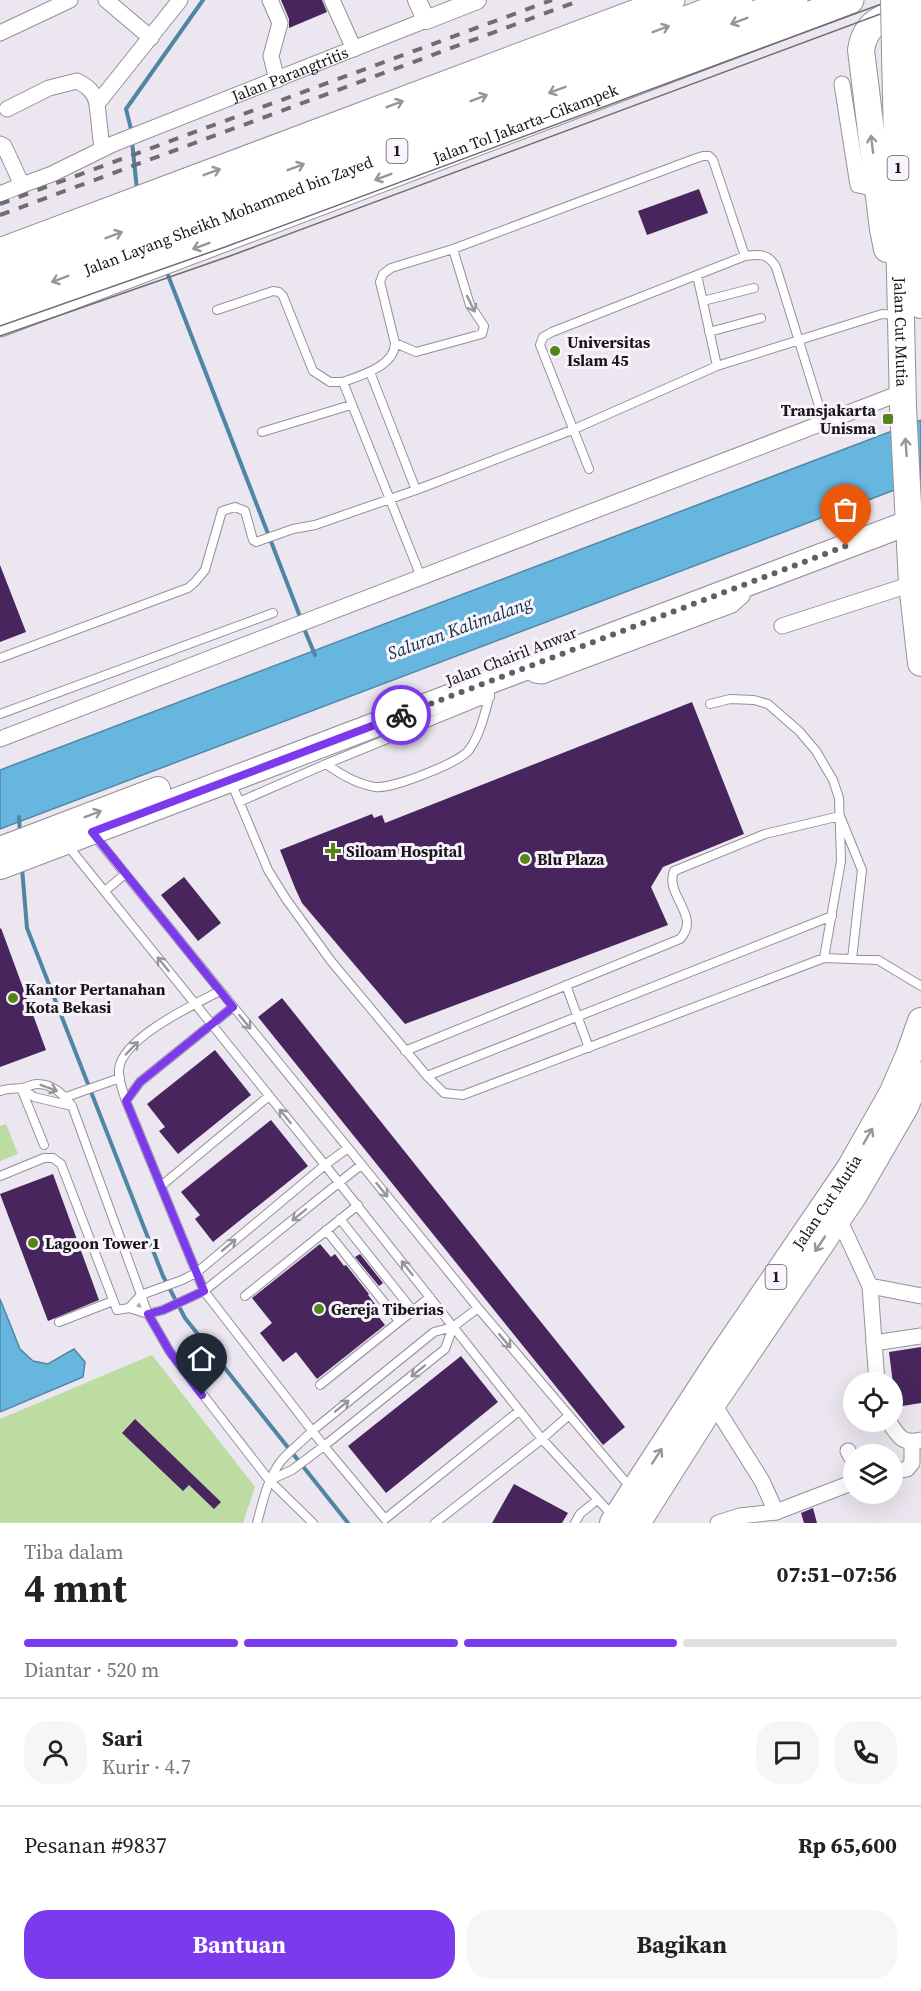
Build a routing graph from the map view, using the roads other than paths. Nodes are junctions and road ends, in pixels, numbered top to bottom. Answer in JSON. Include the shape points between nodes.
{"nodes":[{"id":1,"x":70,"y":0,"type":"edge"},
{"id":2,"x":106,"y":0,"type":"edge"},
{"id":3,"x":180,"y":0,"type":"edge"},
{"id":4,"x":270,"y":0,"type":"edge"},
{"id":5,"x":332,"y":0,"type":"edge"},
{"id":6,"x":417,"y":0,"type":"edge"},
{"id":7,"x":477,"y":0,"type":"edge"},
{"id":8,"x":671,"y":0,"type":"edge"},
{"id":9,"x":739,"y":0,"type":"edge"},
{"id":10,"x":794,"y":0,"type":"edge"},
{"id":11,"x":850,"y":0,"type":"edge"},
{"id":12,"x":894,"y":0,"type":"edge"},
{"id":13,"x":913,"y":0,"type":"edge"},
{"id":14,"x":921,"y":6,"type":"edge"},
{"id":15,"x":426,"y":20,"type":"junction"},
{"id":16,"x":0,"y":33,"type":"edge"},
{"id":17,"x":151,"y":38,"type":"junction"},
{"id":18,"x":354,"y":49,"type":"junction"},
{"id":19,"x":905,"y":54,"type":"junction"},
{"id":20,"x":277,"y":80,"type":"junction"},
{"id":21,"x":842,"y":84,"type":"dead end"},
{"id":22,"x":97,"y":104,"type":"junction"},
{"id":23,"x":7,"y":109,"type":"dead end"},
{"id":24,"x":0,"y":144,"type":"edge"},
{"id":25,"x":107,"y":147,"type":"junction"},
{"id":26,"x":22,"y":185,"type":"junction"},
{"id":27,"x":878,"y":189,"type":"junction"},
{"id":28,"x":0,"y":194,"type":"edge"},
{"id":29,"x":453,"y":249,"type":"junction"},
{"id":30,"x":0,"y":252,"type":"edge"},
{"id":31,"x":745,"y":256,"type":"junction"},
{"id":32,"x":697,"y":274,"type":"junction"},
{"id":33,"x":0,"y":278,"type":"edge"},
{"id":34,"x":914,"y":280,"type":"edge"},
{"id":35,"x":754,"y":288,"type":"dead end"},
{"id":36,"x":702,"y":301,"type":"junction"},
{"id":37,"x":0,"y":302,"type":"edge"},
{"id":38,"x":217,"y":310,"type":"dead end"},
{"id":39,"x":911,"y":310,"type":"edge"},
{"id":40,"x":761,"y":318,"type":"dead end"},
{"id":41,"x":0,"y":323,"type":"edge"},
{"id":42,"x":709,"y":332,"type":"junction"},
{"id":43,"x":799,"y":340,"type":"junction"},
{"id":44,"x":395,"y":343,"type":"junction"},
{"id":45,"x":717,"y":366,"type":"junction"},
{"id":46,"x":370,"y":372,"type":"junction"},
{"id":47,"x":343,"y":382,"type":"junction"},
{"id":48,"x":903,"y":400,"type":"junction"},
{"id":49,"x":351,"y":405,"type":"junction"},
{"id":50,"x":824,"y":422,"type":"junction"},
{"id":51,"x":572,"y":430,"type":"junction"},
{"id":52,"x":262,"y":432,"type":"dead end"},
{"id":53,"x":589,"y":469,"type":"dead end"},
{"id":54,"x":416,"y":490,"type":"junction"},
{"id":55,"x":390,"y":500,"type":"junction"},
{"id":56,"x":910,"y":510,"type":"edge"},
{"id":57,"x":421,"y":577,"type":"junction"},
{"id":58,"x":912,"y":584,"type":"junction"},
{"id":59,"x":273,"y":613,"type":"dead end"},
{"id":60,"x":782,"y":626,"type":"dead end"},
{"id":61,"x":0,"y":658,"type":"edge"},
{"id":62,"x":521,"y":661,"type":"junction"},
{"id":63,"x":921,"y":663,"type":"edge"},
{"id":64,"x":492,"y":688,"type":"junction"},
{"id":65,"x":710,"y":704,"type":"dead end"},
{"id":66,"x":0,"y":714,"type":"edge"},
{"id":67,"x":0,"y":739,"type":"edge"},
{"id":68,"x":326,"y":764,"type":"junction"},
{"id":69,"x":228,"y":772,"type":"junction"},
{"id":70,"x":239,"y":802,"type":"junction"},
{"id":71,"x":840,"y":816,"type":"junction"},
{"id":72,"x":92,"y":832,"type":"junction"},
{"id":73,"x":65,"y":842,"type":"junction"},
{"id":74,"x":40,"y":843,"type":"junction"},
{"id":75,"x":0,"y":849,"type":"edge"},
{"id":76,"x":0,"y":867,"type":"edge"},
{"id":77,"x":125,"y":874,"type":"junction"},
{"id":78,"x":105,"y":891,"type":"junction"},
{"id":79,"x":832,"y":916,"type":"junction"},
{"id":80,"x":824,"y":958,"type":"junction"},
{"id":81,"x":852,"y":959,"type":"junction"},
{"id":82,"x":566,"y":985,"type":"junction"},
{"id":83,"x":921,"y":986,"type":"edge"},
{"id":84,"x":220,"y":991,"type":"junction"},
{"id":85,"x":195,"y":1004,"type":"junction"},
{"id":86,"x":233,"y":1007,"type":"junction"},
{"id":87,"x":577,"y":1017,"type":"junction"},
{"id":88,"x":921,"y":1022,"type":"edge"},
{"id":89,"x":212,"y":1025,"type":"junction"},
{"id":90,"x":589,"y":1047,"type":"junction"},
{"id":91,"x":405,"y":1051,"type":"junction"},
{"id":92,"x":921,"y":1066,"type":"edge"},
{"id":93,"x":427,"y":1076,"type":"junction"},
{"id":94,"x":120,"y":1078,"type":"junction"},
{"id":95,"x":21,"y":1088,"type":"junction"},
{"id":96,"x":0,"y":1091,"type":"edge"},
{"id":97,"x":269,"y":1096,"type":"junction"},
{"id":98,"x":66,"y":1097,"type":"junction"},
{"id":99,"x":914,"y":1100,"type":"edge"},
{"id":100,"x":126,"y":1101,"type":"junction"},
{"id":101,"x":72,"y":1106,"type":"junction"},
{"id":102,"x":44,"y":1145,"type":"dead end"},
{"id":103,"x":348,"y":1148,"type":"junction"},
{"id":104,"x":325,"y":1165,"type":"junction"},
{"id":105,"x":361,"y":1165,"type":"junction"},
{"id":106,"x":0,"y":1176,"type":"edge"},
{"id":107,"x":339,"y":1182,"type":"junction"},
{"id":108,"x":161,"y":1186,"type":"junction"},
{"id":109,"x":358,"y":1205,"type":"junction"},
{"id":110,"x":838,"y":1217,"type":"junction"},
{"id":111,"x":340,"y":1220,"type":"junction"},
{"id":112,"x":326,"y":1230,"type":"junction"},
{"id":113,"x":196,"y":1273,"type":"junction"},
{"id":114,"x":870,"y":1286,"type":"junction"},
{"id":115,"x":204,"y":1291,"type":"junction"},
{"id":116,"x":141,"y":1295,"type":"junction"},
{"id":117,"x":245,"y":1296,"type":"dead end"},
{"id":118,"x":921,"y":1296,"type":"edge"},
{"id":119,"x":430,"y":1297,"type":"junction"},
{"id":120,"x":113,"y":1301,"type":"junction"},
{"id":121,"x":129,"y":1308,"type":"junction"},
{"id":122,"x":478,"y":1308,"type":"junction"},
{"id":123,"x":413,"y":1311,"type":"junction"},
{"id":124,"x":148,"y":1314,"type":"junction"},
{"id":125,"x":59,"y":1322,"type":"dead end"},
{"id":126,"x":399,"y":1322,"type":"junction"},
{"id":127,"x":453,"y":1327,"type":"junction"},
{"id":128,"x":921,"y":1336,"type":"edge"},
{"id":129,"x":874,"y":1343,"type":"junction"},
{"id":130,"x":876,"y":1372,"type":"edge"},
{"id":131,"x":320,"y":1385,"type":"dead end"},
{"id":132,"x":713,"y":1402,"type":"junction"},
{"id":133,"x":519,"y":1411,"type":"junction"},
{"id":134,"x":568,"y":1416,"type":"junction"},
{"id":135,"x":312,"y":1431,"type":"junction"},
{"id":136,"x":896,"y":1432,"type":"edge"},
{"id":137,"x":542,"y":1439,"type":"junction"},
{"id":138,"x":916,"y":1441,"type":"edge"},
{"id":139,"x":324,"y":1446,"type":"junction"},
{"id":140,"x":903,"y":1470,"type":"edge"},
{"id":141,"x":269,"y":1480,"type":"junction"},
{"id":142,"x":843,"y":1486,"type":"edge"},
{"id":143,"x":597,"y":1500,"type":"junction"},
{"id":144,"x":776,"y":1512,"type":"junction"},
{"id":145,"x":628,"y":1514,"type":"edge"},
{"id":146,"x":386,"y":1521,"type":"edge"},
{"id":147,"x":257,"y":1523,"type":"edge"},
{"id":148,"x":313,"y":1523,"type":"edge"},
{"id":149,"x":435,"y":1523,"type":"edge"},
{"id":150,"x":575,"y":1523,"type":"edge"},
{"id":151,"x":718,"y":1523,"type":"edge"}],
"edges":[{"from":1,"to":16,"type":"street"},
{"from":2,"to":17,"type":"street"},
{"from":3,"to":17,"type":"street"},
{"from":4,"to":20,"type":"street","via":[[280,23],[271,56]]},
{"from":5,"to":18,"type":"street"},
{"from":6,"to":15,"type":"street"},
{"from":7,"to":15,"type":"street","name":"Jalan Parangtritis"},
{"from":30,"to":8,"type":"highway","one_way":true},
{"from":33,"to":9,"type":"highway","name":"Jalan Layang Sheikh Mohammed bin Zayed","number":"1","one_way":true},
{"from":10,"to":37,"type":"highway","name":"Jalan Layang Sheikh Mohammed bin Zayed","number":"1","one_way":true},
{"from":11,"to":41,"type":"highway","name":"Jalan Tol Jakarta–Cikampek","number":"1","one_way":true},
{"from":12,"to":19,"type":"highway","name":"Jalan Cut Mutia","number":"1","bridge":true},
{"from":13,"to":19,"type":"highway","name":"Jalan Cut Mutia","number":"1","bridge":true},
{"from":27,"to":14,"type":"highway","one_way":true,"via":[[862,68],[863,38],[869,27],[888,16]]},
{"from":15,"to":18,"type":"street","name":"Jalan Parangtritis"},
{"from":17,"to":22,"type":"street"},
{"from":18,"to":20,"type":"street","name":"Jalan Parangtritis"},
{"from":19,"to":34,"type":"highway","name":"Jalan Cut Mutia","number":"1"},
{"from":20,"to":25,"type":"street","name":"Jalan Parangtritis"},
{"from":21,"to":27,"type":"street","via":[[858,185]]},
{"from":22,"to":23,"type":"street","via":[[93,93],[77,81],[49,88]]},
{"from":22,"to":25,"type":"street"},
{"from":24,"to":26,"type":"street"},
{"from":25,"to":26,"type":"street","name":"Jalan Parangtritis"},
{"from":26,"to":28,"type":"street","name":"Jalan Parangtritis"},
{"from":27,"to":34,"type":"highway","via":[[889,254]]},
{"from":29,"to":31,"type":"lane","via":[[709,156]]},
{"from":29,"to":44,"type":"lane","via":[[382,274],[380,282]]},
{"from":29,"to":44,"type":"lane","one_way":true,"via":[[470,305],[484,326],[482,334],[416,352]]},
{"from":31,"to":32,"type":"lane"},
{"from":31,"to":43,"type":"lane","via":[[759,254],[773,262]]},
{"from":32,"to":36,"type":"lane"},
{"from":32,"to":51,"type":"lane","via":[[543,337],[540,345]]},
{"from":34,"to":39,"type":"highway","name":"Jalan Cut Mutia","number":"1"},
{"from":35,"to":36,"type":"lane"},
{"from":36,"to":42,"type":"lane"},
{"from":38,"to":47,"type":"lane","via":[[279,292],[313,371],[330,382]]},
{"from":39,"to":43,"type":"lane","via":[[882,314]]},
{"from":39,"to":48,"type":"highway","name":"Jalan Cut Mutia","number":"1"},
{"from":40,"to":42,"type":"lane"},
{"from":42,"to":45,"type":"lane"},
{"from":43,"to":45,"type":"lane"},
{"from":43,"to":50,"type":"lane"},
{"from":44,"to":46,"type":"lane","via":[[390,358]]},
{"from":45,"to":51,"type":"lane"},
{"from":46,"to":47,"type":"lane"},
{"from":46,"to":54,"type":"lane"},
{"from":47,"to":49,"type":"lane"},
{"from":48,"to":50,"type":"street"},
{"from":56,"to":48,"type":"highway","name":"Jalan Cut Mutia","number":"1","one_way":true},
{"from":49,"to":52,"type":"lane"},
{"from":49,"to":55,"type":"lane"},
{"from":50,"to":57,"type":"street"},
{"from":51,"to":53,"type":"lane"},
{"from":51,"to":54,"type":"lane"},
{"from":54,"to":55,"type":"lane"},
{"from":55,"to":57,"type":"lane"},
{"from":55,"to":61,"type":"lane","via":[[256,542],[245,511],[235,507],[222,511],[205,570],[188,588]]},
{"from":56,"to":58,"type":"highway","via":[[903,544],[909,554]]},
{"from":56,"to":62,"type":"main road","name":"Jalan Chairil Anwar"},
{"from":56,"to":62,"type":"main road","name":"Jalan Chairil Anwar","via":[[740,586]]},
{"from":57,"to":67,"type":"street"},
{"from":58,"to":60,"type":"street"},
{"from":58,"to":63,"type":"highway"},
{"from":59,"to":66,"type":"lane"},
{"from":62,"to":64,"type":"main road","name":"Jalan Chairil Anwar"},
{"from":62,"to":69,"type":"main road","name":"Jalan Chairil Anwar"},
{"from":64,"to":68,"type":"lane"},
{"from":64,"to":68,"type":"lane","via":[[476,739],[468,752],[454,762],[376,788]]},
{"from":64,"to":69,"type":"main road","name":"Jalan Chairil Anwar"},
{"from":65,"to":71,"type":"lane","via":[[730,699],[768,704],[816,751],[833,780]]},
{"from":68,"to":70,"type":"lane"},
{"from":69,"to":70,"type":"lane"},
{"from":69,"to":72,"type":"main road","name":"Jalan Chairil Anwar"},
{"from":74,"to":69,"type":"main road","name":"Jalan Chairil Anwar","one_way":true},
{"from":70,"to":91,"type":"lane","via":[[268,870],[286,899]]},
{"from":71,"to":79,"type":"lane","via":[[841,861]]},
{"from":71,"to":81,"type":"lane","via":[[862,870]]},
{"from":71,"to":82,"type":"lane","via":[[765,834],[674,871],[674,887],[688,922],[683,936]]},
{"from":72,"to":73,"type":"main road","name":"Jalan Chairil Anwar"},
{"from":72,"to":77,"type":"lane"},
{"from":73,"to":74,"type":"main road","name":"Jalan Chairil Anwar"},
{"from":73,"to":78,"type":"lane"},
{"from":74,"to":75,"type":"main road","name":"Jalan Chairil Anwar"},
{"from":74,"to":76,"type":"main road","name":"Jalan Chairil Anwar"},
{"from":77,"to":78,"type":"lane"},
{"from":77,"to":84,"type":"lane"},
{"from":85,"to":78,"type":"lane","one_way":true},
{"from":79,"to":80,"type":"lane"},
{"from":79,"to":87,"type":"lane"},
{"from":80,"to":81,"type":"lane"},
{"from":80,"to":90,"type":"lane"},
{"from":81,"to":83,"type":"lane","via":[[878,960]]},
{"from":82,"to":87,"type":"lane"},
{"from":82,"to":91,"type":"lane"},
{"from":84,"to":85,"type":"lane"},
{"from":84,"to":86,"type":"lane"},
{"from":85,"to":89,"type":"lane"},
{"from":94,"to":85,"type":"lane","one_way":true,"via":[[121,1063],[131,1048],[166,1020]]},
{"from":86,"to":89,"type":"lane"},
{"from":86,"to":103,"type":"lane","one_way":true},
{"from":87,"to":90,"type":"lane"},
{"from":87,"to":93,"type":"lane"},
{"from":145,"to":88,"type":"highway","name":"Jalan Cut Mutia","number":"1","one_way":true,"via":[[719,1360],[850,1168],[891,1094]]},
{"from":89,"to":97,"type":"lane"},
{"from":89,"to":100,"type":"lane","via":[[140,1082]]},
{"from":90,"to":93,"type":"lane","via":[[463,1095],[444,1093]]},
{"from":91,"to":93,"type":"lane"},
{"from":92,"to":99,"type":"highway","name":"Jalan Cut Mutia","number":"1"},
{"from":94,"to":98,"type":"lane"},
{"from":94,"to":100,"type":"lane"},
{"from":95,"to":96,"type":"lane"},
{"from":95,"to":98,"type":"lane","one_way":true,"via":[[48,1086]]},
{"from":95,"to":101,"type":"lane","via":[[34,1097]]},
{"from":95,"to":102,"type":"lane"},
{"from":104,"to":97,"type":"lane","one_way":true},
{"from":97,"to":108,"type":"lane"},
{"from":98,"to":101,"type":"lane"},
{"from":99,"to":110,"type":"highway","name":"Jalan Cut Mutia","number":"1"},
{"from":100,"to":108,"type":"lane"},
{"from":101,"to":116,"type":"lane"},
{"from":103,"to":104,"type":"lane"},
{"from":103,"to":105,"type":"lane"},
{"from":104,"to":107,"type":"lane"},
{"from":113,"to":104,"type":"lane","one_way":true},
{"from":105,"to":107,"type":"lane"},
{"from":105,"to":122,"type":"lane","one_way":true},
{"from":106,"to":120,"type":"lane","via":[[44,1158],[61,1164]]},
{"from":107,"to":109,"type":"lane"},
{"from":107,"to":115,"type":"lane","one_way":true},
{"from":108,"to":113,"type":"lane"},
{"from":109,"to":111,"type":"lane"},
{"from":119,"to":109,"type":"lane","one_way":true},
{"from":110,"to":114,"type":"street"},
{"from":110,"to":132,"type":"highway","name":"Jalan Cut Mutia","number":"1","one_way":true},
{"from":111,"to":112,"type":"lane"},
{"from":111,"to":123,"type":"lane"},
{"from":112,"to":117,"type":"lane"},
{"from":112,"to":126,"type":"lane"},
{"from":113,"to":115,"type":"lane"},
{"from":113,"to":116,"type":"lane"},
{"from":114,"to":118,"type":"street"},
{"from":114,"to":129,"type":"street"},
{"from":115,"to":124,"type":"lane"},
{"from":115,"to":135,"type":"lane"},
{"from":116,"to":121,"type":"lane"},
{"from":116,"to":124,"type":"lane"},
{"from":119,"to":123,"type":"lane"},
{"from":119,"to":127,"type":"lane"},
{"from":120,"to":121,"type":"lane","via":[[117,1310]]},
{"from":120,"to":125,"type":"lane"},
{"from":121,"to":124,"type":"lane"},
{"from":122,"to":127,"type":"lane"},
{"from":122,"to":134,"type":"lane","one_way":true},
{"from":123,"to":126,"type":"lane"},
{"from":124,"to":141,"type":"lane","via":[[170,1352]]},
{"from":126,"to":131,"type":"lane"},
{"from":127,"to":133,"type":"lane"},
{"from":135,"to":127,"type":"lane","one_way":true,"via":[[434,1332]]},
{"from":127,"to":139,"type":"lane","one_way":true,"via":[[445,1349]]},
{"from":128,"to":129,"type":"street"},
{"from":129,"to":130,"type":"street"},
{"from":132,"to":144,"type":"street","via":[[762,1481]]},
{"from":132,"to":145,"type":"highway","name":"Jalan Cut Mutia","number":"1"},
{"from":133,"to":137,"type":"lane"},
{"from":133,"to":146,"type":"lane"},
{"from":134,"to":137,"type":"lane"},
{"from":134,"to":145,"type":"lane"},
{"from":135,"to":139,"type":"lane"},
{"from":135,"to":141,"type":"lane","via":[[283,1459]]},
{"from":136,"to":138,"type":"street","via":[[899,1437]]},
{"from":137,"to":143,"type":"lane"},
{"from":137,"to":149,"type":"lane"},
{"from":138,"to":140,"type":"street","via":[[912,1463]]},
{"from":139,"to":141,"type":"lane","via":[[292,1470]]},
{"from":139,"to":146,"type":"lane"},
{"from":141,"to":147,"type":"lane"},
{"from":141,"to":148,"type":"lane"},
{"from":142,"to":144,"type":"street"},
{"from":143,"to":145,"type":"lane"},
{"from":143,"to":150,"type":"lane"},
{"from":144,"to":151,"type":"street"}]}
